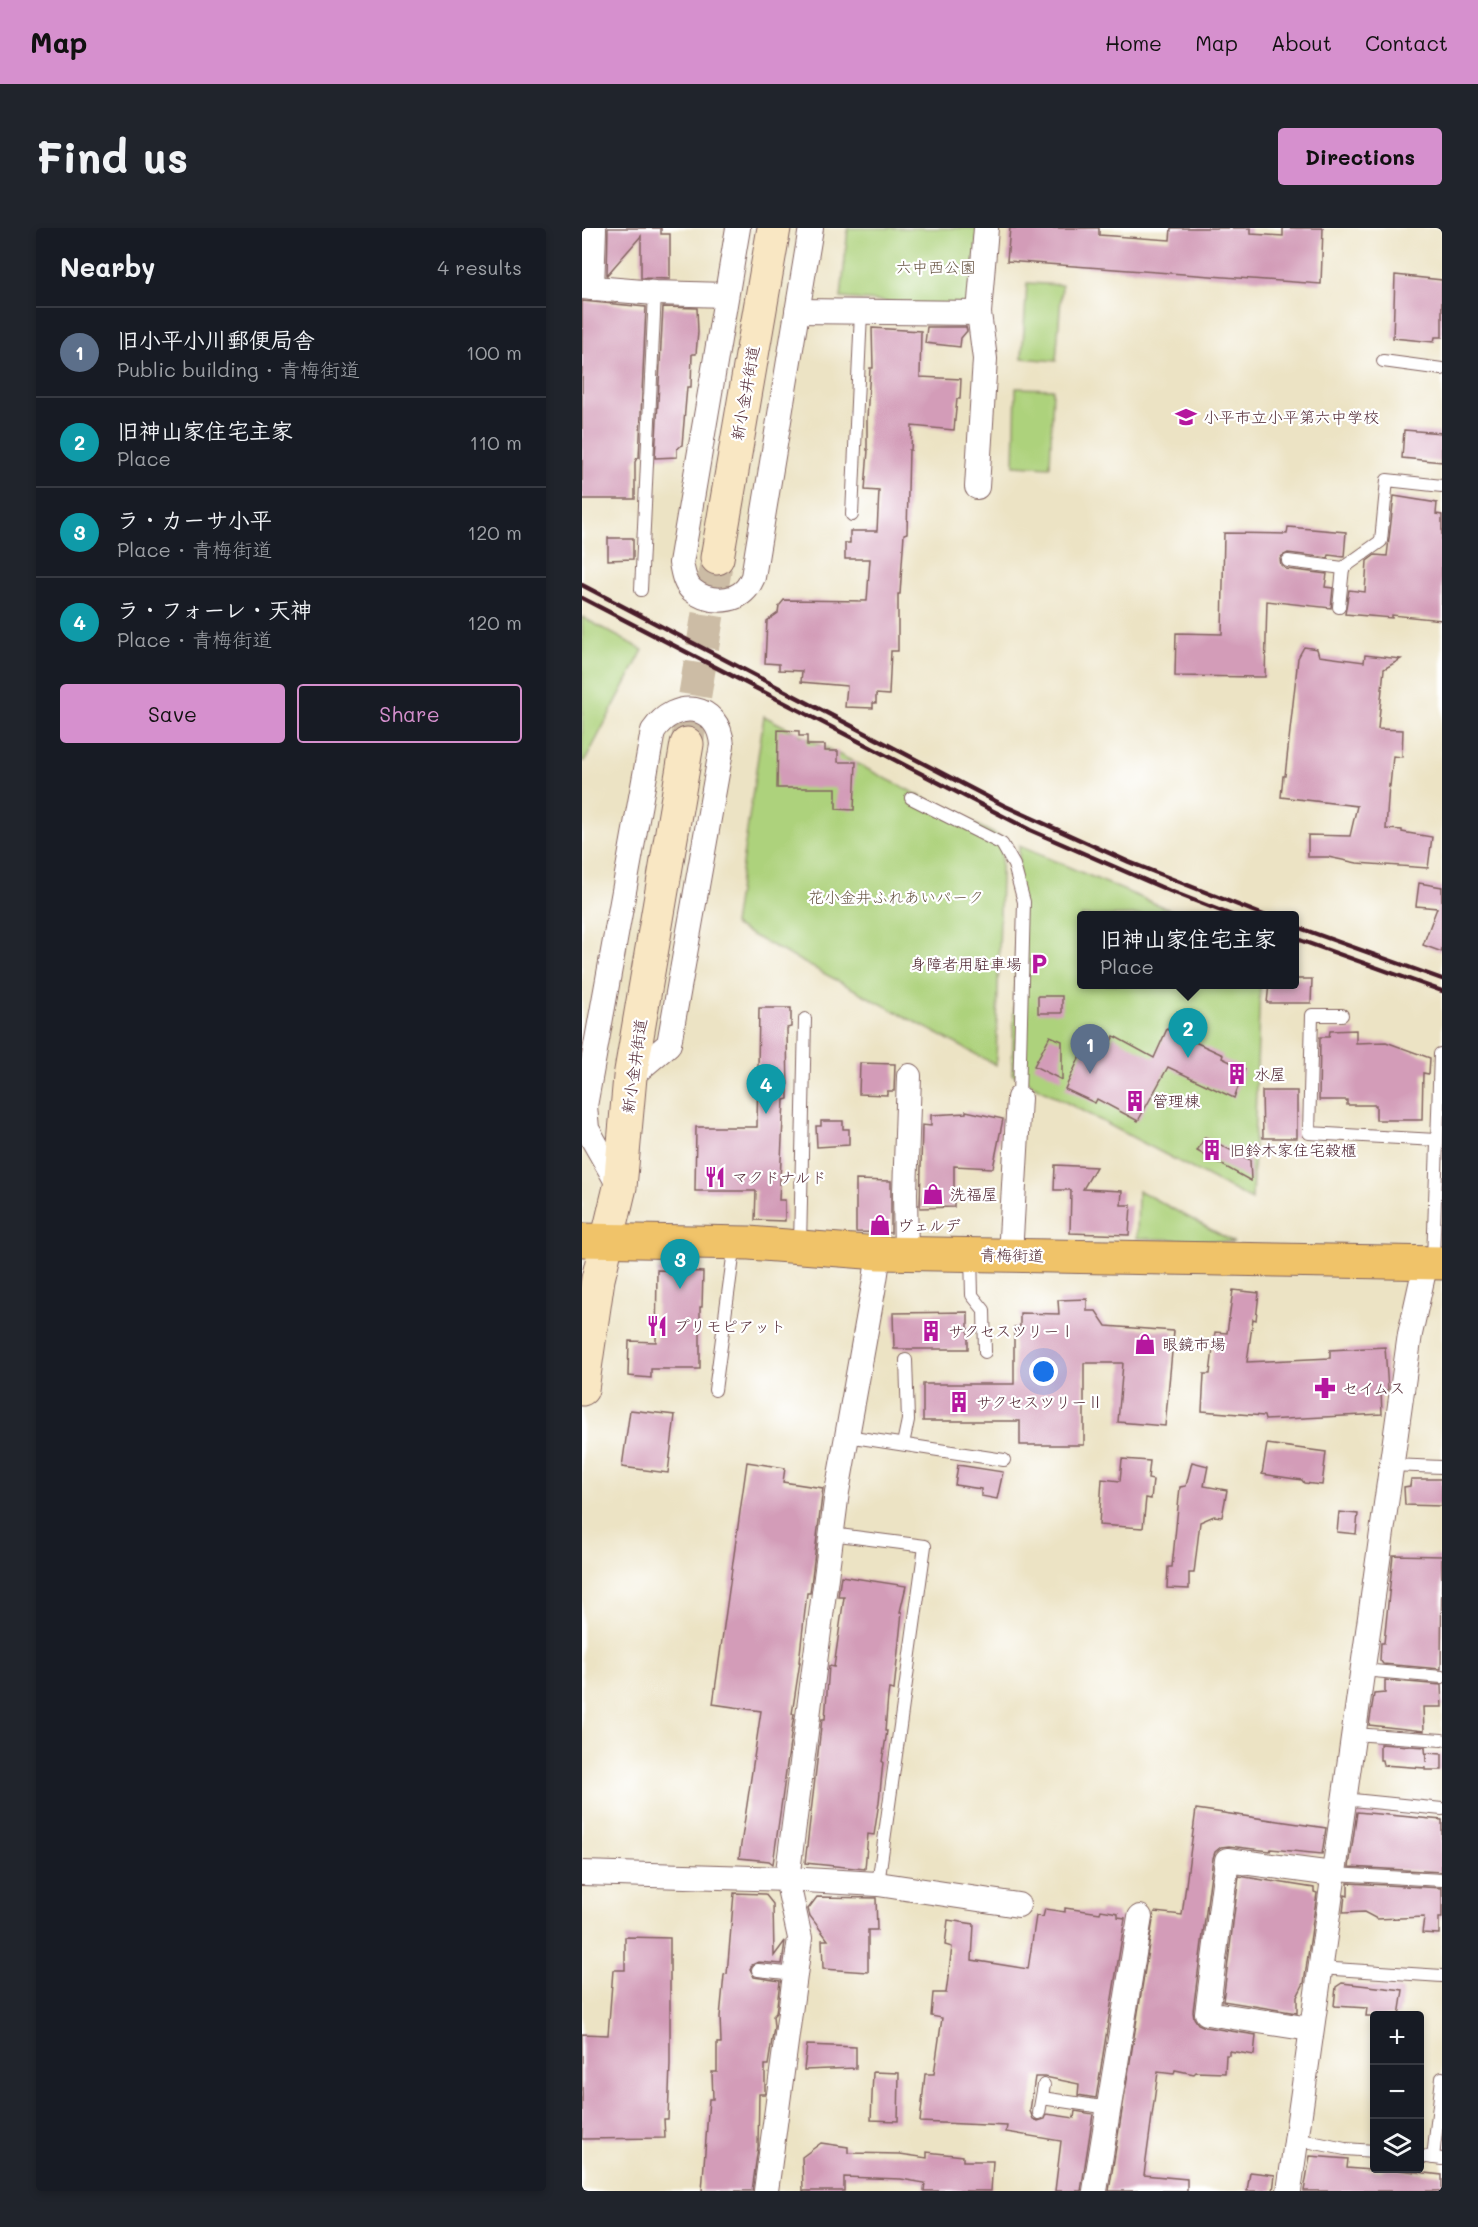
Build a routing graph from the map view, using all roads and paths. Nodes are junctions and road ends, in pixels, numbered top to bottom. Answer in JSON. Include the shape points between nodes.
{"nodes":[{"id":1,"x":594,"y":228,"type":"edge"},
{"id":2,"x":738,"y":228,"type":"edge"},
{"id":3,"x":774,"y":228,"type":"edge"},
{"id":4,"x":811,"y":228,"type":"edge"},
{"id":5,"x":987,"y":228,"type":"edge"},
{"id":6,"x":587,"y":287,"type":"edge"},
{"id":7,"x":655,"y":293,"type":"junction"},
{"id":8,"x":726,"y":295,"type":"junction"},
{"id":9,"x":797,"y":311,"type":"junction"},
{"id":10,"x":861,"y":312,"type":"junction"},
{"id":11,"x":979,"y":313,"type":"junction"},
{"id":12,"x":1383,"y":361,"type":"dead end"},
{"id":13,"x":1442,"y":369,"type":"edge"},
{"id":14,"x":1442,"y":486,"type":"edge"},
{"id":15,"x":977,"y":487,"type":"dead end"},
{"id":16,"x":852,"y":515,"type":"dead end"},
{"id":17,"x":717,"y":558,"type":"tunnel mouth"},
{"id":18,"x":1288,"y":561,"type":"dead end"},
{"id":19,"x":1343,"y":568,"type":"junction"},
{"id":20,"x":641,"y":590,"type":"dead end"},
{"id":21,"x":1339,"y":607,"type":"dead end"},
{"id":22,"x":687,"y":744,"type":"tunnel mouth"},
{"id":23,"x":911,"y":798,"type":"dead end"},
{"id":24,"x":1342,"y":1015,"type":"dead end"},
{"id":25,"x":805,"y":1018,"type":"dead end"},
{"id":26,"x":1440,"y":1054,"type":"dead end"},
{"id":27,"x":909,"y":1076,"type":"dead end"},
{"id":28,"x":630,"y":1077,"type":"junction"},
{"id":29,"x":1019,"y":1098,"type":"joint"},
{"id":30,"x":1436,"y":1140,"type":"junction"},
{"id":31,"x":620,"y":1187,"type":"junction"},
{"id":32,"x":595,"y":1240,"type":"edge"},
{"id":33,"x":735,"y":1243,"type":"junction"},
{"id":34,"x":800,"y":1248,"type":"junction"},
{"id":35,"x":892,"y":1253,"type":"junction"},
{"id":36,"x":971,"y":1254,"type":"junction"},
{"id":37,"x":1010,"y":1255,"type":"junction"},
{"id":38,"x":1433,"y":1262,"type":"edge"},
{"id":39,"x":985,"y":1352,"type":"dead end"},
{"id":40,"x":906,"y":1360,"type":"dead end"},
{"id":41,"x":582,"y":1389,"type":"edge"},
{"id":42,"x":715,"y":1390,"type":"dead end"},
{"id":43,"x":847,"y":1436,"type":"junction"},
{"id":44,"x":903,"y":1444,"type":"junction"},
{"id":45,"x":1004,"y":1460,"type":"dead end"},
{"id":46,"x":1391,"y":1465,"type":"junction"},
{"id":47,"x":1442,"y":1467,"type":"edge"},
{"id":48,"x":831,"y":1534,"type":"junction"},
{"id":49,"x":1362,"y":1670,"type":"junction"},
{"id":50,"x":1442,"y":1677,"type":"edge"},
{"id":51,"x":1353,"y":1734,"type":"junction"},
{"id":52,"x":1442,"y":1740,"type":"edge"},
{"id":53,"x":1343,"y":1799,"type":"junction"},
{"id":54,"x":1442,"y":1809,"type":"edge"},
{"id":55,"x":582,"y":1873,"type":"edge"},
{"id":56,"x":1333,"y":1874,"type":"junction"},
{"id":57,"x":787,"y":1879,"type":"junction"},
{"id":58,"x":1442,"y":1880,"type":"edge"},
{"id":59,"x":878,"y":1884,"type":"junction"},
{"id":60,"x":1018,"y":1905,"type":"dead end"},
{"id":61,"x":1140,"y":1917,"type":"dead end"},
{"id":62,"x":1319,"y":1968,"type":"junction"},
{"id":63,"x":758,"y":1970,"type":"dead end"},
{"id":64,"x":795,"y":1974,"type":"junction"},
{"id":65,"x":1442,"y":1976,"type":"edge"},
{"id":66,"x":1310,"y":2029,"type":"junction"},
{"id":67,"x":1442,"y":2078,"type":"edge"},
{"id":68,"x":1044,"y":2085,"type":"dead end"},
{"id":69,"x":1042,"y":2098,"type":"junction"},
{"id":70,"x":1109,"y":2108,"type":"junction"},
{"id":71,"x":1040,"y":2113,"type":"dead end"},
{"id":72,"x":1296,"y":2139,"type":"junction"},
{"id":73,"x":1370,"y":2151,"type":"edge"},
{"id":74,"x":1438,"y":2158,"type":"edge"},
{"id":75,"x":766,"y":2191,"type":"edge"},
{"id":76,"x":1095,"y":2191,"type":"edge"},
{"id":77,"x":1289,"y":2191,"type":"edge"}],
"edges":[{"from":1,"to":6,"type":"street"},
{"from":2,"to":8,"type":"street"},
{"from":3,"to":17,"type":"main road","name":"新小金井街道"},
{"from":4,"to":9,"type":"street"},
{"from":5,"to":11,"type":"street"},
{"from":6,"to":7,"type":"street"},
{"from":7,"to":8,"type":"street"},
{"from":7,"to":20,"type":"lane"},
{"from":8,"to":9,"type":"street","via":[[681,563],[691,589],[714,599],[738,595],[753,577]]},
{"from":9,"to":10,"type":"street"},
{"from":10,"to":11,"type":"street"},
{"from":10,"to":16,"type":"lane"},
{"from":11,"to":15,"type":"street","via":[[985,358]]},
{"from":12,"to":13,"type":"lane"},
{"from":14,"to":19,"type":"lane","via":[[1387,480],[1381,541]]},
{"from":18,"to":19,"type":"lane"},
{"from":19,"to":21,"type":"lane"},
{"from":22,"to":28,"type":"main road","name":"新小金井街道"},
{"from":23,"to":29,"type":"lane","via":[[1002,844],[1014,865],[1024,902]]},
{"from":24,"to":30,"type":"lane","via":[[1312,1015],[1309,1133]]},
{"from":25,"to":34,"type":"lane"},
{"from":26,"to":30,"type":"lane"},
{"from":27,"to":35,"type":"street","via":[[905,1193]]},
{"from":28,"to":31,"type":"main road","name":"新小金井街道"},
{"from":28,"to":31,"type":"street","via":[[669,1044],[720,757],[718,730],[707,715],[692,710],[669,714],[653,731],[585,1106],[587,1129]]},
{"from":29,"to":37,"type":"street"},
{"from":30,"to":38,"type":"lane"},
{"from":31,"to":32,"type":"main road","name":"新小金井街道"},
{"from":32,"to":33,"type":"main road","name":"青梅街道"},
{"from":32,"to":41,"type":"main road","name":"新小金井街道","via":[[598,1279]]},
{"from":33,"to":34,"type":"main road","name":"青梅街道"},
{"from":33,"to":42,"type":"lane"},
{"from":34,"to":35,"type":"main road","name":"青梅街道"},
{"from":35,"to":36,"type":"main road","name":"青梅街道"},
{"from":35,"to":43,"type":"street"},
{"from":36,"to":37,"type":"main road","name":"青梅街道"},
{"from":36,"to":39,"type":"lane","via":[[972,1295],[984,1310]]},
{"from":37,"to":38,"type":"main road","name":"青梅街道"},
{"from":38,"to":46,"type":"street","via":[[1412,1328]]},
{"from":40,"to":44,"type":"lane","via":[[908,1420]]},
{"from":43,"to":44,"type":"lane"},
{"from":43,"to":48,"type":"street"},
{"from":44,"to":45,"type":"lane"},
{"from":46,"to":47,"type":"lane"},
{"from":46,"to":49,"type":"street"},
{"from":48,"to":57,"type":"street"},
{"from":48,"to":59,"type":"lane","via":[[925,1546]]},
{"from":49,"to":50,"type":"lane"},
{"from":49,"to":51,"type":"street"},
{"from":51,"to":52,"type":"lane"},
{"from":51,"to":53,"type":"street"},
{"from":53,"to":54,"type":"lane"},
{"from":53,"to":56,"type":"street"},
{"from":55,"to":57,"type":"street"},
{"from":56,"to":58,"type":"lane"},
{"from":56,"to":62,"type":"street"},
{"from":56,"to":66,"type":"street","via":[[1227,1860],[1207,2013]]},
{"from":57,"to":59,"type":"street"},
{"from":57,"to":64,"type":"street","via":[[800,1938]]},
{"from":59,"to":60,"type":"street"},
{"from":61,"to":70,"type":"street"},
{"from":62,"to":65,"type":"lane"},
{"from":62,"to":66,"type":"street"},
{"from":63,"to":64,"type":"lane"},
{"from":64,"to":75,"type":"street"},
{"from":66,"to":72,"type":"street"},
{"from":67,"to":74,"type":"lane"},
{"from":68,"to":69,"type":"lane"},
{"from":69,"to":70,"type":"lane"},
{"from":69,"to":71,"type":"lane"},
{"from":70,"to":76,"type":"street"},
{"from":72,"to":73,"type":"lane"},
{"from":72,"to":77,"type":"street"}]}
